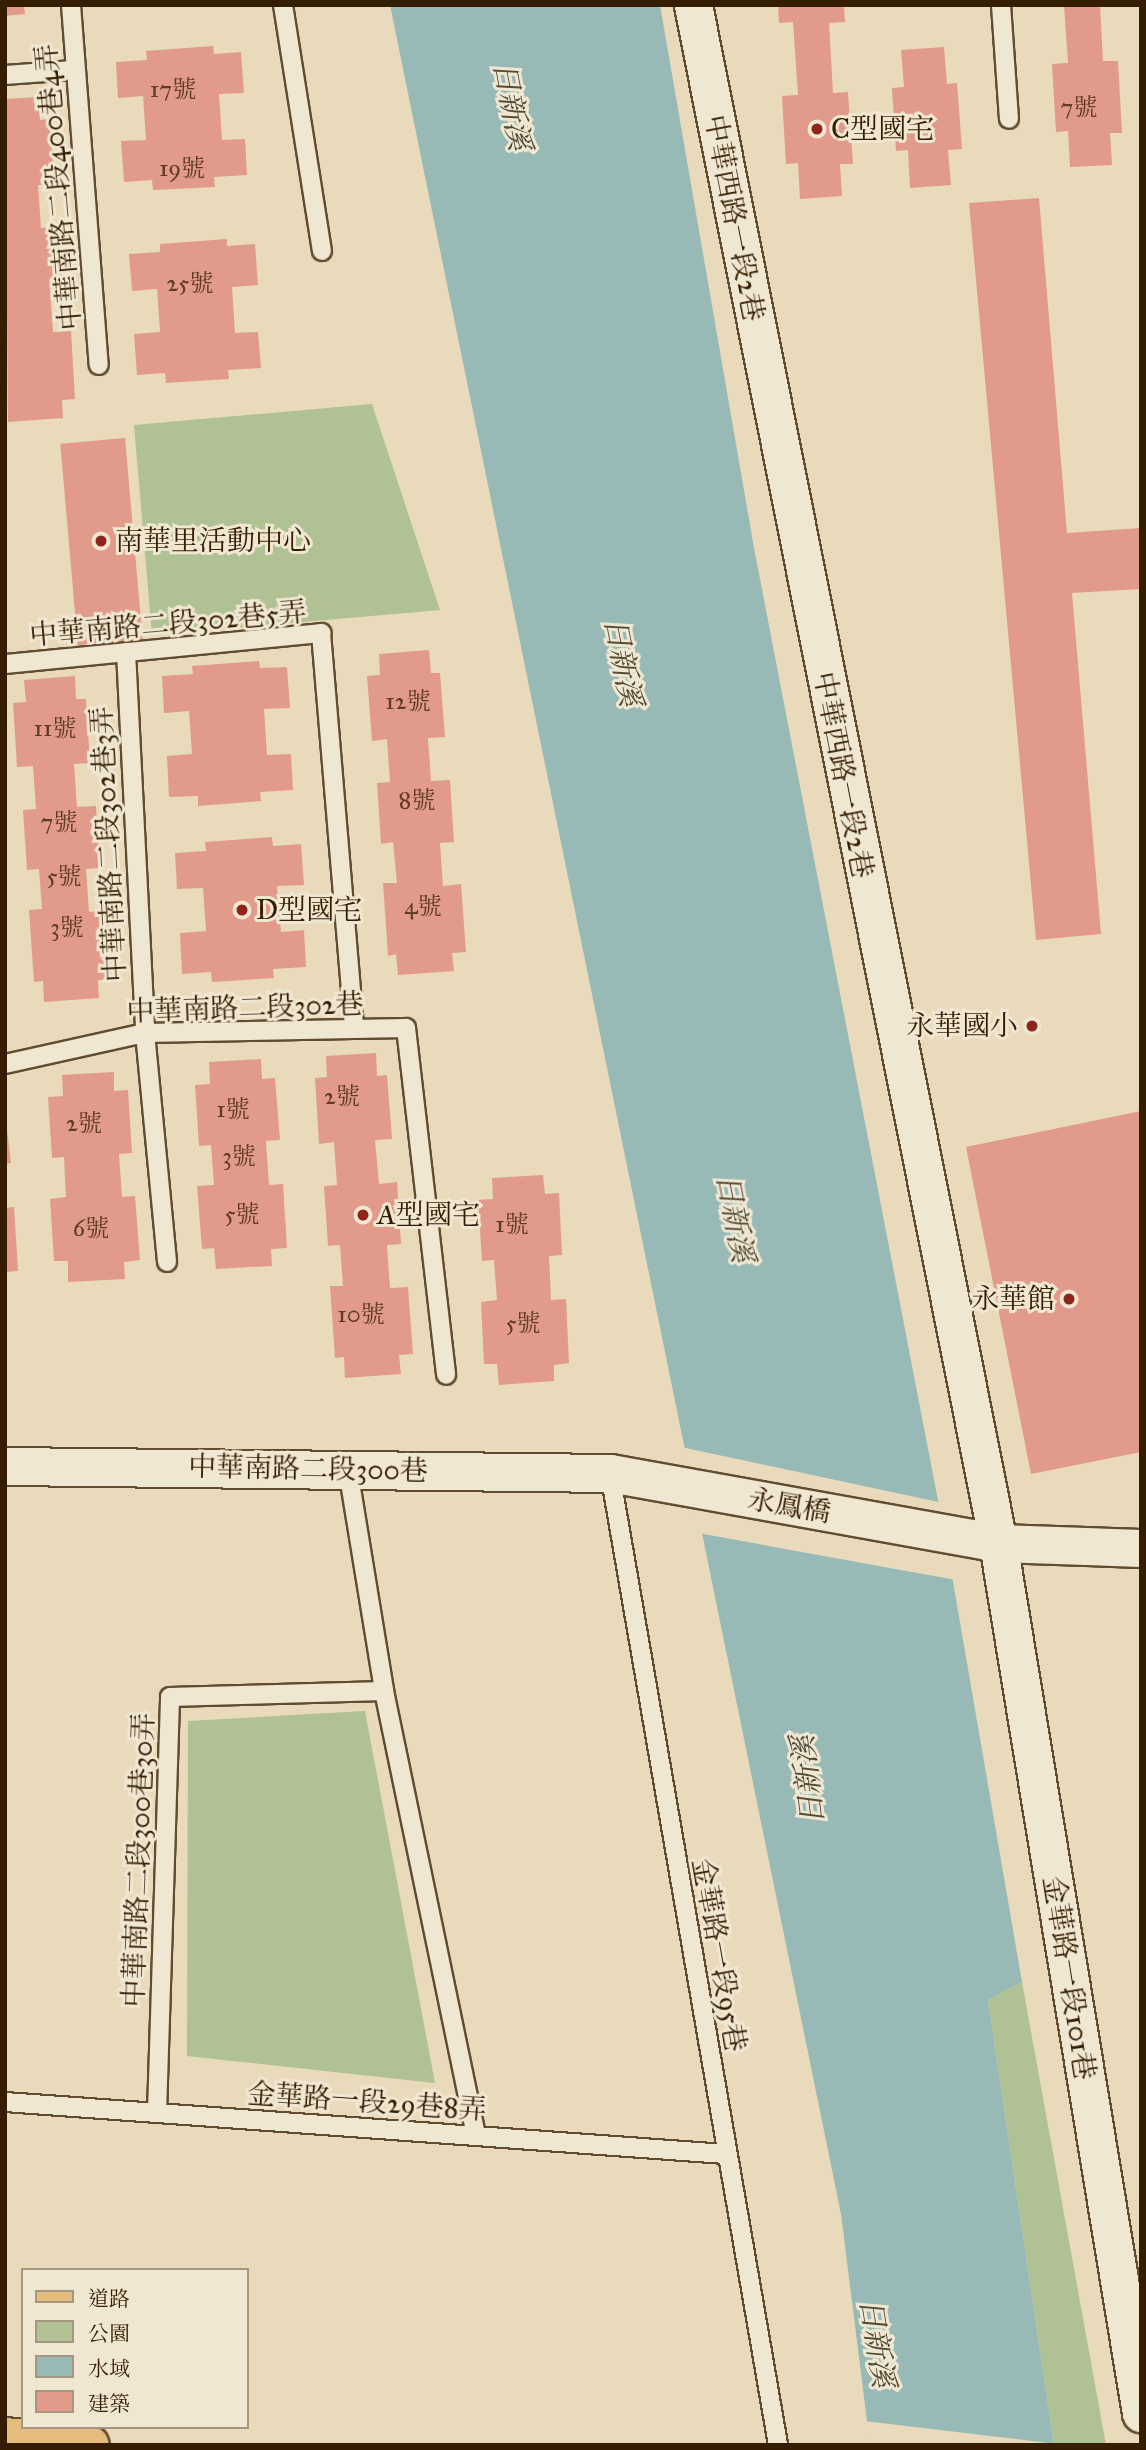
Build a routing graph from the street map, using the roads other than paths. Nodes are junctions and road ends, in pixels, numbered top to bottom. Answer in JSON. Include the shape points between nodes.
{"nodes":[{"id":1,"x":71,"y":5,"type":"edge"},
{"id":2,"x":284,"y":5,"type":"edge"},
{"id":3,"x":693,"y":5,"type":"edge"},
{"id":4,"x":1000,"y":5,"type":"edge"},
{"id":5,"x":75,"y":70,"type":"junction"},
{"id":6,"x":5,"y":75,"type":"edge"},
{"id":7,"x":1009,"y":119,"type":"dead end"},
{"id":8,"x":321,"y":251,"type":"dead end"},
{"id":9,"x":99,"y":365,"type":"dead end"},
{"id":10,"x":125,"y":652,"type":"junction"},
{"id":11,"x":5,"y":664,"type":"edge"},
{"id":12,"x":354,"y":1029,"type":"junction"},
{"id":13,"x":145,"y":1033,"type":"junction"},
{"id":14,"x":5,"y":1064,"type":"edge"},
{"id":15,"x":167,"y":1262,"type":"dead end"},
{"id":16,"x":446,"y":1375,"type":"dead end"},
{"id":17,"x":5,"y":1466,"type":"edge"},
{"id":18,"x":348,"y":1470,"type":"junction"},
{"id":19,"x":610,"y":1473,"type":"junction"},
{"id":20,"x":983,"y":1541,"type":"junction"},
{"id":21,"x":1141,"y":1548,"type":"edge"},
{"id":22,"x":384,"y":1691,"type":"junction"},
{"id":23,"x":5,"y":2102,"type":"edge"},
{"id":24,"x":157,"y":2113,"type":"junction"},
{"id":25,"x":475,"y":2136,"type":"junction"},
{"id":26,"x":726,"y":2154,"type":"junction"},
{"id":27,"x":1141,"y":2413,"type":"edge"},
{"id":28,"x":5,"y":2437,"type":"edge"},
{"id":29,"x":90,"y":2445,"type":"edge"},
{"id":30,"x":778,"y":2445,"type":"edge"}],
"edges":[{"from":1,"to":5,"type":"lane","name":"中華南路二段400巷4弄"},
{"from":2,"to":8,"type":"lane"},
{"from":3,"to":20,"type":"street","name":"中華西路一段2巷"},
{"from":4,"to":7,"type":"lane"},
{"from":5,"to":6,"type":"lane"},
{"from":5,"to":9,"type":"lane","name":"中華南路二段400巷4弄"},
{"from":10,"to":11,"type":"lane","name":"中華南路二段302巷5弄"},
{"from":10,"to":12,"type":"lane","name":"中華南路二段302巷5弄","via":[[321,633]]},
{"from":10,"to":13,"type":"lane","name":"中華南路二段302巷3弄"},
{"from":12,"to":13,"type":"lane","name":"中華南路二段302巷"},
{"from":12,"to":16,"type":"lane","name":"中華南路二段302巷","via":[[405,1028]]},
{"from":13,"to":14,"type":"lane","name":"中華南路二段302巷"},
{"from":13,"to":15,"type":"lane","name":"中華南路二段302巷3弄"},
{"from":17,"to":18,"type":"street","name":"中華南路二段300巷"},
{"from":18,"to":19,"type":"street","name":"中華南路二段300巷"},
{"from":18,"to":22,"type":"lane"},
{"from":19,"to":20,"type":"street","name":"永鳳橋"},
{"from":19,"to":26,"type":"lane","name":"金華路一段95巷"},
{"from":20,"to":21,"type":"street","name":"永鳳橋"},
{"from":20,"to":27,"type":"street","name":"金華路一段101巷"},
{"from":22,"to":24,"type":"lane","name":"中華南路二段300巷30弄","via":[[170,1697]]},
{"from":22,"to":25,"type":"lane"},
{"from":23,"to":24,"type":"lane","name":"金華路一段29巷8弄"},
{"from":24,"to":25,"type":"lane","name":"金華路一段29巷8弄"},
{"from":25,"to":26,"type":"lane","name":"金華路一段29巷8弄"},
{"from":26,"to":30,"type":"lane","name":"金華路一段95巷"},
{"from":28,"to":29,"type":"main road"}]}
